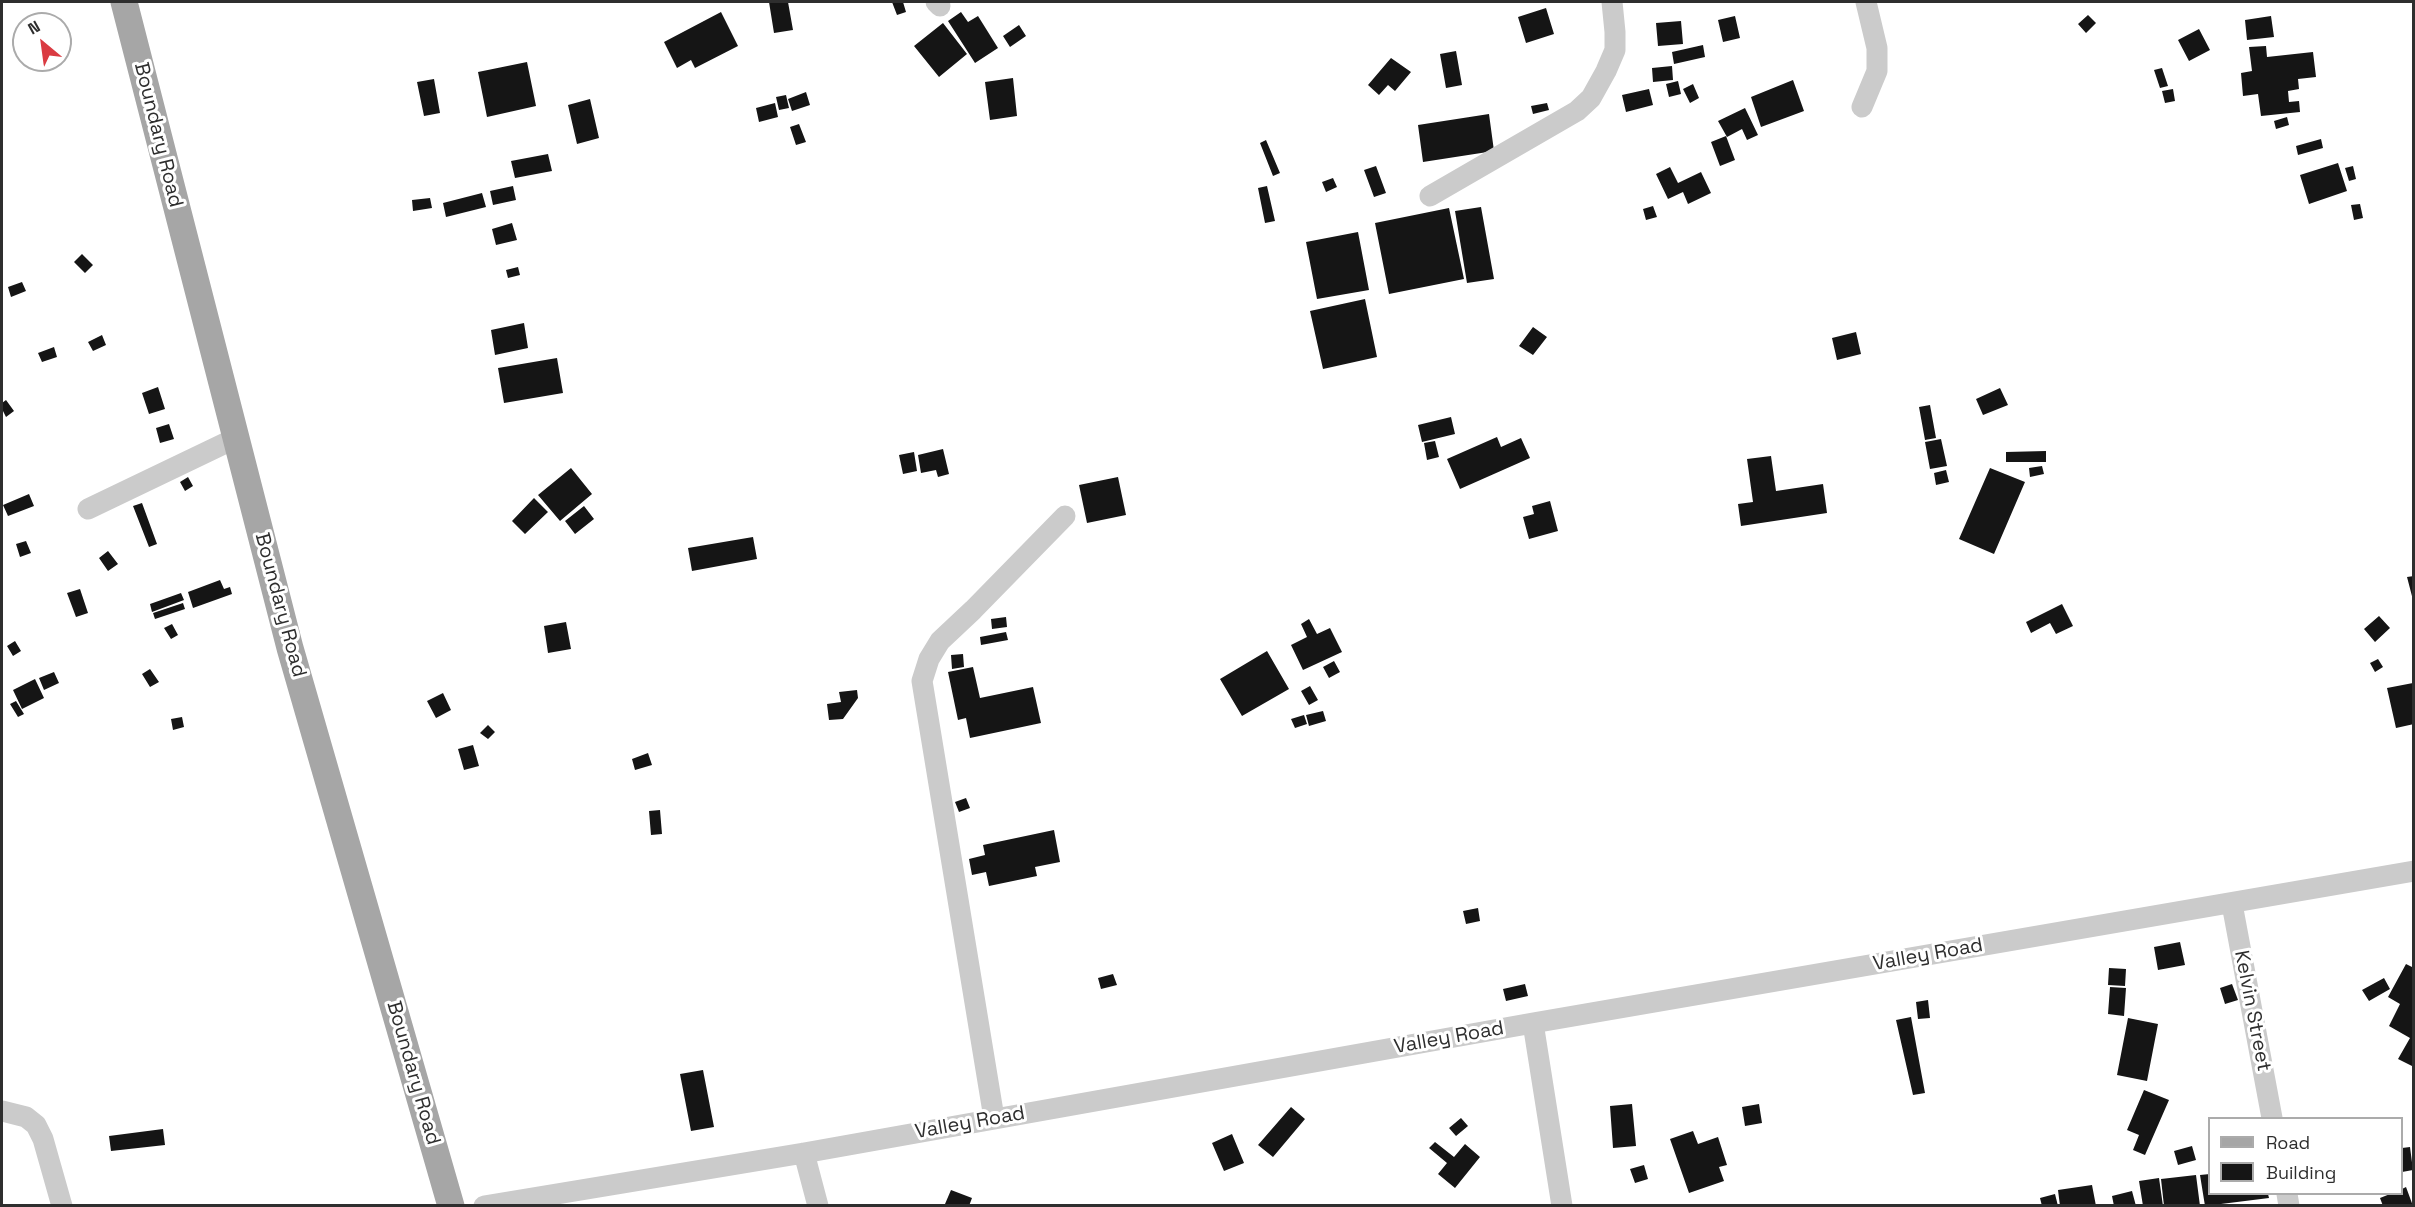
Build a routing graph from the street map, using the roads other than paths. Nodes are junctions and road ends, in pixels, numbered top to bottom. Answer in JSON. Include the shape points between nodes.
{"nodes":[{"id":1,"x":124,"y":2,"type":"edge"},
{"id":2,"x":1612,"y":2,"type":"edge"},
{"id":3,"x":1866,"y":2,"type":"edge"},
{"id":4,"x":1862,"y":107,"type":"dead end"},
{"id":5,"x":1430,"y":196,"type":"dead end"},
{"id":6,"x":236,"y":438,"type":"junction"},
{"id":7,"x":88,"y":509,"type":"dead end"},
{"id":8,"x":1065,"y":516,"type":"dead end"},
{"id":9,"x":2414,"y":871,"type":"edge"},
{"id":10,"x":2232,"y":904,"type":"junction"},
{"id":11,"x":1533,"y":1023,"type":"junction"},
{"id":12,"x":2,"y":1111,"type":"edge"},
{"id":13,"x":2272,"y":1117,"type":"edge"},
{"id":14,"x":994,"y":1118,"type":"junction"},
{"id":15,"x":804,"y":1153,"type":"junction"},
{"id":16,"x":62,"y":1206,"type":"edge"},
{"id":17,"x":451,"y":1206,"type":"edge"},
{"id":18,"x":484,"y":1206,"type":"edge"},
{"id":19,"x":818,"y":1206,"type":"edge"},
{"id":20,"x":1562,"y":1206,"type":"edge"}],
"edges":[{"from":1,"to":6,"type":"main road","name":"Boundary Road"},
{"from":2,"to":5,"type":"street","via":[[1615,50],[1591,98],[1577,111]]},
{"from":3,"to":4,"type":"street","via":[[1877,48],[1877,71]]},
{"from":6,"to":7,"type":"street"},
{"from":6,"to":17,"type":"main road","name":"Boundary Road","via":[[294,659]]},
{"from":8,"to":14,"type":"street","via":[[939,641],[922,681]]},
{"from":9,"to":10,"type":"street","name":"Valley Road"},
{"from":10,"to":11,"type":"street","name":"Valley Road"},
{"from":10,"to":13,"type":"street","name":"Kelvin Street"},
{"from":11,"to":14,"type":"street","name":"Valley Road"},
{"from":11,"to":20,"type":"street"},
{"from":12,"to":16,"type":"street","via":[[26,1116],[36,1125]]},
{"from":14,"to":15,"type":"street","name":"Valley Road"},
{"from":15,"to":18,"type":"street","name":"Valley Road"},
{"from":15,"to":19,"type":"street"}]}
